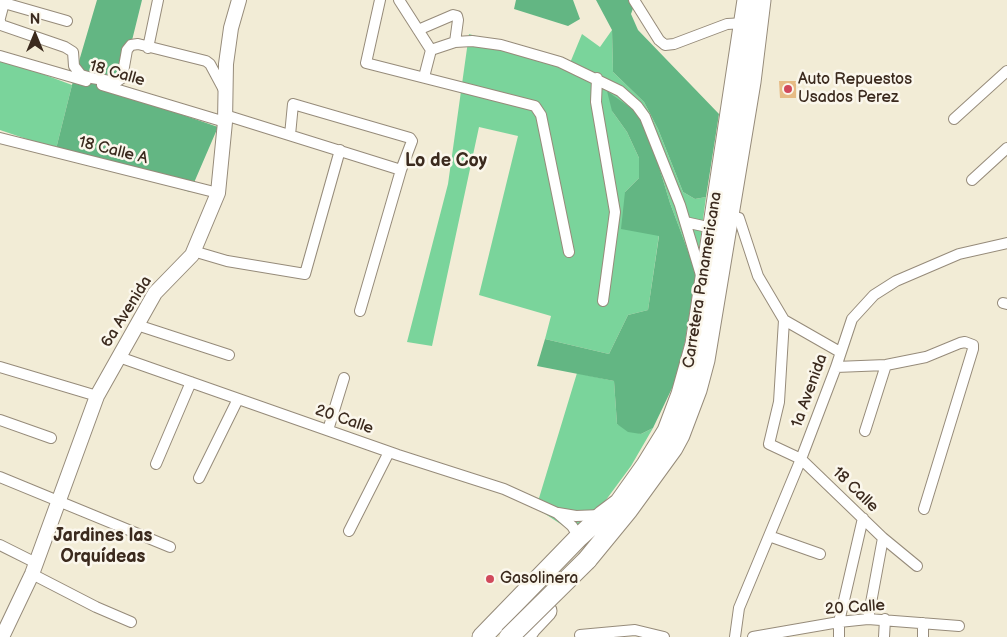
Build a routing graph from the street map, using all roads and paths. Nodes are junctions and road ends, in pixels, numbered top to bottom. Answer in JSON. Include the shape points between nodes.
{"nodes":[{"id":1,"x":158,"y":0,"type":"edge"},
{"id":2,"x":239,"y":0,"type":"edge"},
{"id":3,"x":380,"y":0,"type":"edge"},
{"id":4,"x":398,"y":0,"type":"edge"},
{"id":5,"x":634,"y":0,"type":"edge"},
{"id":6,"x":747,"y":0,"type":"edge"},
{"id":7,"x":761,"y":0,"type":"edge"},
{"id":8,"x":0,"y":19,"type":"edge"},
{"id":9,"x":67,"y":21,"type":"dead end"},
{"id":10,"x":745,"y":23,"type":"junction"},
{"id":11,"x":418,"y":30,"type":"junction"},
{"id":12,"x":456,"y":42,"type":"junction"},
{"id":13,"x":148,"y":48,"type":"junction"},
{"id":14,"x":431,"y":50,"type":"junction"},
{"id":15,"x":0,"y":56,"type":"edge"},
{"id":16,"x":1007,"y":71,"type":"edge"},
{"id":17,"x":424,"y":77,"type":"junction"},
{"id":18,"x":597,"y":78,"type":"junction"},
{"id":19,"x":226,"y":92,"type":"junction"},
{"id":20,"x":225,"y":118,"type":"junction"},
{"id":21,"x":954,"y":119,"type":"dead end"},
{"id":22,"x":290,"y":135,"type":"junction"},
{"id":23,"x":0,"y":138,"type":"edge"},
{"id":24,"x":1007,"y":148,"type":"edge"},
{"id":25,"x":340,"y":150,"type":"junction"},
{"id":26,"x":401,"y":170,"type":"junction"},
{"id":27,"x":972,"y":180,"type":"dead end"},
{"id":28,"x":218,"y":193,"type":"junction"},
{"id":29,"x":728,"y":216,"type":"junction"},
{"id":30,"x":685,"y":222,"type":"junction"},
{"id":31,"x":712,"y":228,"type":"junction"},
{"id":32,"x":1007,"y":243,"type":"edge"},
{"id":33,"x":194,"y":251,"type":"junction"},
{"id":34,"x":570,"y":252,"type":"dead end"},
{"id":35,"x":703,"y":281,"type":"junction"},
{"id":36,"x":603,"y":302,"type":"dead end"},
{"id":37,"x":360,"y":311,"type":"dead end"},
{"id":38,"x":784,"y":320,"type":"junction"},
{"id":39,"x":137,"y":325,"type":"junction"},
{"id":40,"x":840,"y":352,"type":"junction"},
{"id":41,"x":229,"y":356,"type":"dead end"},
{"id":42,"x":119,"y":357,"type":"junction"},
{"id":43,"x":886,"y":365,"type":"junction"},
{"id":44,"x":0,"y":367,"type":"edge"},
{"id":45,"x":836,"y":367,"type":"junction"},
{"id":46,"x":344,"y":378,"type":"dead end"},
{"id":47,"x":191,"y":382,"type":"junction"},
{"id":48,"x":97,"y":396,"type":"junction"},
{"id":49,"x":238,"y":399,"type":"junction"},
{"id":50,"x":0,"y":420,"type":"edge"},
{"id":51,"x":328,"y":430,"type":"junction"},
{"id":52,"x":865,"y":431,"type":"dead end"},
{"id":53,"x":51,"y":438,"type":"dead end"},
{"id":54,"x":673,"y":448,"type":"junction"},
{"id":55,"x":388,"y":452,"type":"junction"},
{"id":56,"x":801,"y":459,"type":"junction"},
{"id":57,"x":156,"y":464,"type":"dead end"},
{"id":58,"x":0,"y":477,"type":"edge"},
{"id":59,"x":199,"y":478,"type":"dead end"},
{"id":60,"x":60,"y":500,"type":"junction"},
{"id":61,"x":618,"y":503,"type":"junction"},
{"id":62,"x":924,"y":508,"type":"dead end"},
{"id":63,"x":557,"y":513,"type":"junction"},
{"id":64,"x":603,"y":515,"type":"junction"},
{"id":65,"x":863,"y":518,"type":"junction"},
{"id":66,"x":349,"y":531,"type":"dead end"},
{"id":67,"x":769,"y":536,"type":"junction"},
{"id":68,"x":579,"y":537,"type":"junction"},
{"id":69,"x":883,"y":538,"type":"junction"},
{"id":70,"x":0,"y":545,"type":"edge"},
{"id":71,"x":170,"y":547,"type":"dead end"},
{"id":72,"x":820,"y":554,"type":"dead end"},
{"id":73,"x":917,"y":566,"type":"dead end"},
{"id":74,"x":34,"y":568,"type":"junction"},
{"id":75,"x":868,"y":619,"type":"junction"},
{"id":76,"x":885,"y":619,"type":"junction"},
{"id":77,"x":131,"y":622,"type":"dead end"},
{"id":78,"x":839,"y":622,"type":"junction"},
{"id":79,"x":923,"y":623,"type":"junction"},
{"id":80,"x":960,"y":626,"type":"dead end"},
{"id":81,"x":580,"y":635,"type":"dead end"},
{"id":82,"x":2,"y":637,"type":"edge"},
{"id":83,"x":482,"y":637,"type":"edge"},
{"id":84,"x":511,"y":637,"type":"edge"},
{"id":85,"x":525,"y":637,"type":"edge"},
{"id":86,"x":664,"y":637,"type":"edge"},
{"id":87,"x":736,"y":637,"type":"edge"},
{"id":88,"x":753,"y":637,"type":"edge"},
{"id":89,"x":839,"y":637,"type":"edge"},
{"id":90,"x":884,"y":637,"type":"edge"},
{"id":91,"x":923,"y":637,"type":"edge"}],
"edges":[{"from":1,"to":13,"type":"street"},
{"from":2,"to":19,"type":"street","name":"6a Avenida","via":[[231,28]]},
{"from":3,"to":17,"type":"street","via":[[366,63]]},
{"from":4,"to":11,"type":"street"},
{"from":5,"to":10,"type":"street","via":[[658,40],[665,45],[727,24]]},
{"from":6,"to":10,"type":"highway","name":"Carretera Panamericana"},
{"from":7,"to":29,"type":"highway","name":"Carretera Panamericana","via":[[752,82]]},
{"from":8,"to":9,"type":"street","via":[[4,3]]},
{"from":8,"to":13,"type":"street","via":[[1,25],[73,52],[74,66],[81,75],[92,78],[116,82],[122,78],[127,50],[131,45]]},
{"from":10,"to":31,"type":"highway","name":"Carretera Panamericana"},
{"from":11,"to":12,"type":"street","via":[[457,16]]},
{"from":11,"to":14,"type":"street"},
{"from":12,"to":14,"type":"street"},
{"from":12,"to":18,"type":"street","via":[[501,45],[560,62]]},
{"from":13,"to":19,"type":"street","via":[[206,61]]},
{"from":14,"to":17,"type":"street"},
{"from":15,"to":20,"type":"street","name":"18 Calle"},
{"from":16,"to":21,"type":"street"},
{"from":17,"to":34,"type":"street","via":[[535,106],[541,114]]},
{"from":18,"to":30,"type":"street","via":[[620,91],[645,117]]},
{"from":18,"to":36,"type":"street","via":[[596,102],[615,212]]},
{"from":19,"to":20,"type":"street","name":"6a Avenida"},
{"from":20,"to":22,"type":"street","name":"18 Calle"},
{"from":20,"to":28,"type":"street","name":"6a Avenida"},
{"from":22,"to":25,"type":"street","name":"18 Calle"},
{"from":22,"to":26,"type":"street","via":[[293,104],[410,138],[412,141]]},
{"from":23,"to":28,"type":"street","name":"18 Calle A"},
{"from":24,"to":27,"type":"street"},
{"from":25,"to":26,"type":"street","name":"18 Calle"},
{"from":25,"to":33,"type":"street","via":[[305,274]]},
{"from":26,"to":37,"type":"street"},
{"from":28,"to":33,"type":"street","name":"6a Avenida"},
{"from":29,"to":38,"type":"street","via":[[739,218],[758,276]]},
{"from":29,"to":54,"type":"highway","name":"Carretera Panamericana","via":[[705,360]]},
{"from":30,"to":31,"type":"street"},
{"from":30,"to":35,"type":"street"},
{"from":31,"to":35,"type":"highway","name":"Carretera Panamericana"},
{"from":32,"to":40,"type":"street","name":"1a Avenida","via":[[960,254],[896,281],[874,294],[852,319]]},
{"from":33,"to":39,"type":"street","name":"6a Avenida","via":[[156,293]]},
{"from":35,"to":61,"type":"highway","name":"Carretera Panamericana","via":[[694,344],[667,431]]},
{"from":38,"to":40,"type":"street"},
{"from":38,"to":56,"type":"street","name":"18 Calle","via":[[779,402],[769,444]]},
{"from":39,"to":41,"type":"street"},
{"from":39,"to":42,"type":"street","name":"6a Avenida"},
{"from":40,"to":45,"type":"street","name":"1a Avenida"},
{"from":42,"to":47,"type":"street","name":"20 Calle"},
{"from":42,"to":48,"type":"street","name":"6a Avenida"},
{"from":43,"to":45,"type":"street"},
{"from":43,"to":52,"type":"street"},
{"from":43,"to":62,"type":"street","via":[[926,357],[960,343],[970,343],[973,349]]},
{"from":44,"to":48,"type":"street"},
{"from":45,"to":56,"type":"street","name":"1a Avenida"},
{"from":46,"to":51,"type":"street"},
{"from":47,"to":49,"type":"street","name":"20 Calle"},
{"from":47,"to":57,"type":"street"},
{"from":48,"to":60,"type":"street","name":"6a Avenida"},
{"from":49,"to":51,"type":"street","name":"20 Calle"},
{"from":49,"to":59,"type":"street"},
{"from":50,"to":53,"type":"street"},
{"from":51,"to":55,"type":"street","name":"20 Calle"},
{"from":54,"to":84,"type":"highway","name":"Carretera Panamericana","bridge":true,"via":[[587,560]]},
{"from":54,"to":85,"type":"highway","via":[[658,482],[623,532]]},
{"from":55,"to":63,"type":"street","name":"20 Calle","via":[[504,489]]},
{"from":55,"to":66,"type":"street"},
{"from":56,"to":65,"type":"street","name":"18 Calle"},
{"from":56,"to":67,"type":"street","name":"1a Avenida"},
{"from":58,"to":60,"type":"street"},
{"from":60,"to":71,"type":"street"},
{"from":60,"to":74,"type":"street","name":"6a Avenida"},
{"from":61,"to":64,"type":"highway","name":"Carretera Panamericana"},
{"from":61,"to":84,"type":"highway","via":[[603,526],[530,601]]},
{"from":63,"to":64,"type":"street","name":"20 Calle"},
{"from":63,"to":68,"type":"street","name":"20 Calle"},
{"from":64,"to":68,"type":"highway","name":"Carretera Panamericana"},
{"from":65,"to":69,"type":"street","name":"18 Calle"},
{"from":65,"to":78,"type":"street"},
{"from":67,"to":72,"type":"street"},
{"from":67,"to":87,"type":"street","name":"1a Avenida","via":[[739,608]]},
{"from":68,"to":83,"type":"highway","name":"Carretera Panamericana"},
{"from":69,"to":73,"type":"street","name":"18 Calle"},
{"from":69,"to":75,"type":"street"},
{"from":70,"to":74,"type":"street"},
{"from":74,"to":77,"type":"street","via":[[96,607]]},
{"from":74,"to":82,"type":"street","name":"6a Avenida"},
{"from":75,"to":76,"type":"street","name":"20 Calle"},
{"from":75,"to":78,"type":"street","name":"20 Calle"},
{"from":76,"to":79,"type":"street","name":"20 Calle"},
{"from":76,"to":90,"type":"street"},
{"from":78,"to":88,"type":"street","name":"20 Calle"},
{"from":78,"to":89,"type":"street"},
{"from":79,"to":80,"type":"street","name":"20 Calle"},
{"from":79,"to":91,"type":"street"},
{"from":81,"to":86,"type":"street","via":[[635,630]]}]}
